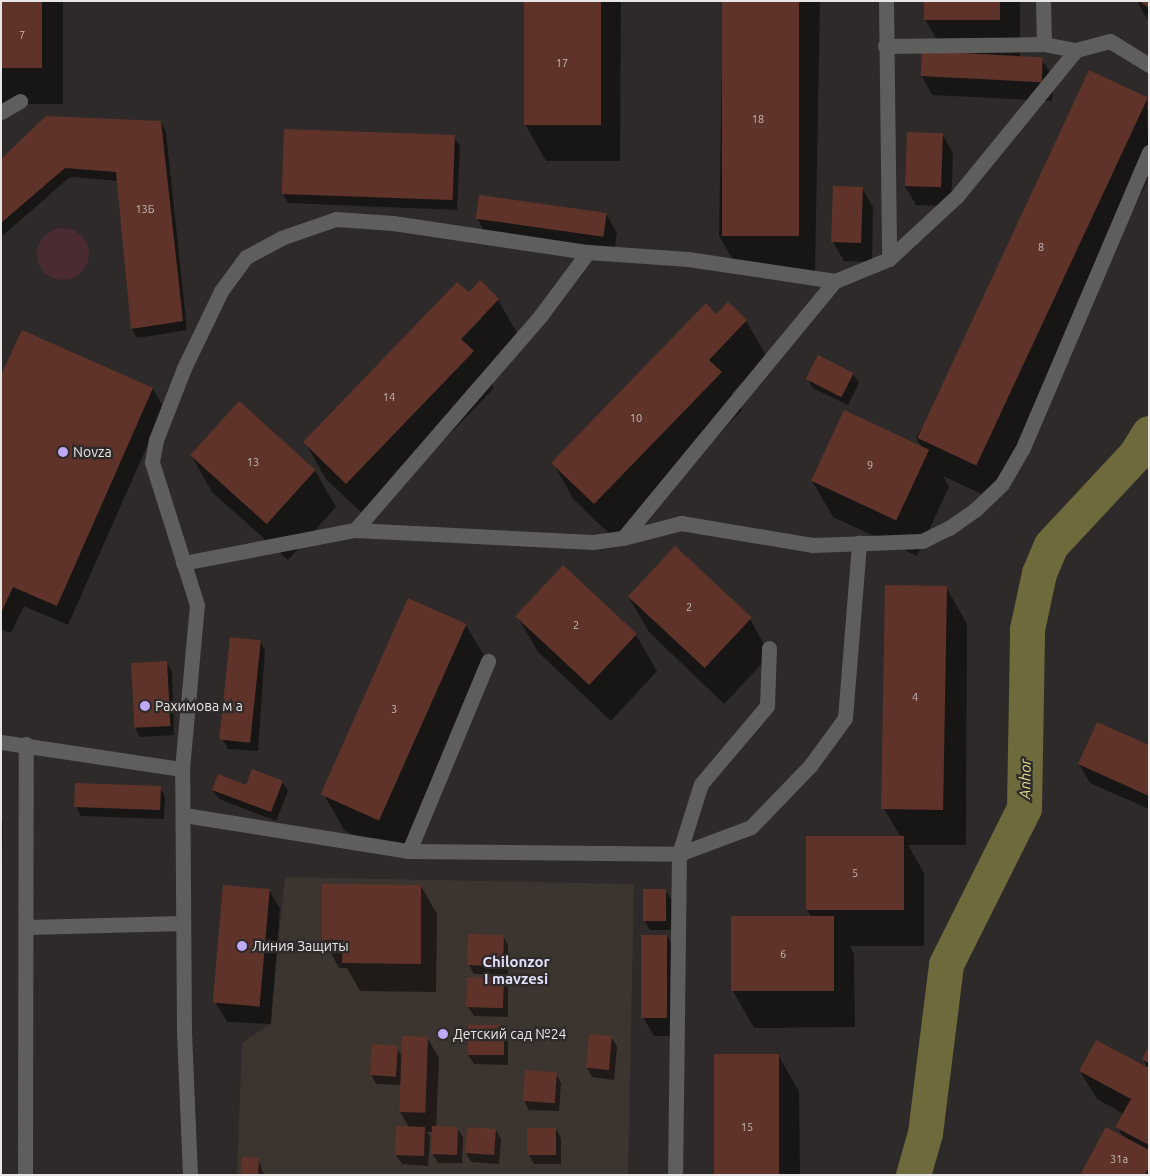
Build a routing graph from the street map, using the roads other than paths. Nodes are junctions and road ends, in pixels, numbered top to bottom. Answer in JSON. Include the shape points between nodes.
{"nodes":[{"id":1,"x":886,"y":1,"type":"edge"},
{"id":2,"x":1043,"y":1,"type":"edge"},
{"id":3,"x":1044,"y":44,"type":"junction"},
{"id":4,"x":885,"y":46,"type":"junction"},
{"id":5,"x":1076,"y":50,"type":"junction"},
{"id":6,"x":1149,"y":64,"type":"edge"},
{"id":7,"x":20,"y":101,"type":"dead end"},
{"id":8,"x":1,"y":112,"type":"edge"},
{"id":9,"x":1149,"y":152,"type":"edge"},
{"id":10,"x":588,"y":252,"type":"junction"},
{"id":11,"x":890,"y":259,"type":"junction"},
{"id":12,"x":835,"y":281,"type":"junction"},
{"id":13,"x":355,"y":530,"type":"junction"},
{"id":14,"x":623,"y":538,"type":"junction"},
{"id":15,"x":858,"y":543,"type":"junction"},
{"id":16,"x":183,"y":563,"type":"junction"},
{"id":17,"x":769,"y":648,"type":"dead end"},
{"id":18,"x":488,"y":661,"type":"dead end"},
{"id":19,"x":1,"y":742,"type":"edge"},
{"id":20,"x":26,"y":744,"type":"junction"},
{"id":21,"x":182,"y":769,"type":"junction"},
{"id":22,"x":184,"y":815,"type":"junction"},
{"id":23,"x":409,"y":851,"type":"junction"},
{"id":24,"x":679,"y":854,"type":"junction"},
{"id":25,"x":183,"y":923,"type":"junction"},
{"id":26,"x":28,"y":927,"type":"junction"},
{"id":27,"x":25,"y":1175,"type":"edge"},
{"id":28,"x":190,"y":1175,"type":"edge"},
{"id":29,"x":675,"y":1175,"type":"edge"}],
"edges":[{"from":1,"to":4,"type":"lane"},
{"from":2,"to":3,"type":"lane"},
{"from":3,"to":4,"type":"lane"},
{"from":3,"to":5,"type":"lane"},
{"from":4,"to":11,"type":"lane"},
{"from":5,"to":6,"type":"lane","via":[[1110,41]]},
{"from":5,"to":11,"type":"lane","via":[[957,196]]},
{"from":7,"to":8,"type":"lane"},
{"from":9,"to":15,"type":"lane","via":[[1022,450],[1005,480],[975,510],[950,528],[922,541]]},
{"from":10,"to":12,"type":"lane","via":[[688,259]]},
{"from":10,"to":13,"type":"lane","via":[[541,315]]},
{"from":10,"to":16,"type":"lane","via":[[393,223],[336,219],[281,238],[246,257],[221,291],[184,368],[156,440],[152,462]]},
{"from":11,"to":12,"type":"lane"},
{"from":12,"to":14,"type":"lane"},
{"from":13,"to":14,"type":"lane","via":[[593,542]]},
{"from":13,"to":16,"type":"lane"},
{"from":14,"to":15,"type":"lane","via":[[681,523],[813,545]]},
{"from":15,"to":24,"type":"lane","via":[[845,718],[810,766],[751,828]]},
{"from":16,"to":21,"type":"lane","via":[[197,605]]},
{"from":17,"to":24,"type":"lane","via":[[767,706],[701,784]]},
{"from":18,"to":23,"type":"lane"},
{"from":19,"to":20,"type":"lane"},
{"from":20,"to":21,"type":"lane"},
{"from":20,"to":26,"type":"lane"},
{"from":21,"to":22,"type":"lane"},
{"from":22,"to":23,"type":"lane"},
{"from":22,"to":25,"type":"lane"},
{"from":23,"to":24,"type":"lane"},
{"from":24,"to":29,"type":"lane"},
{"from":25,"to":26,"type":"lane"},
{"from":25,"to":28,"type":"lane"},
{"from":26,"to":27,"type":"lane"}]}
